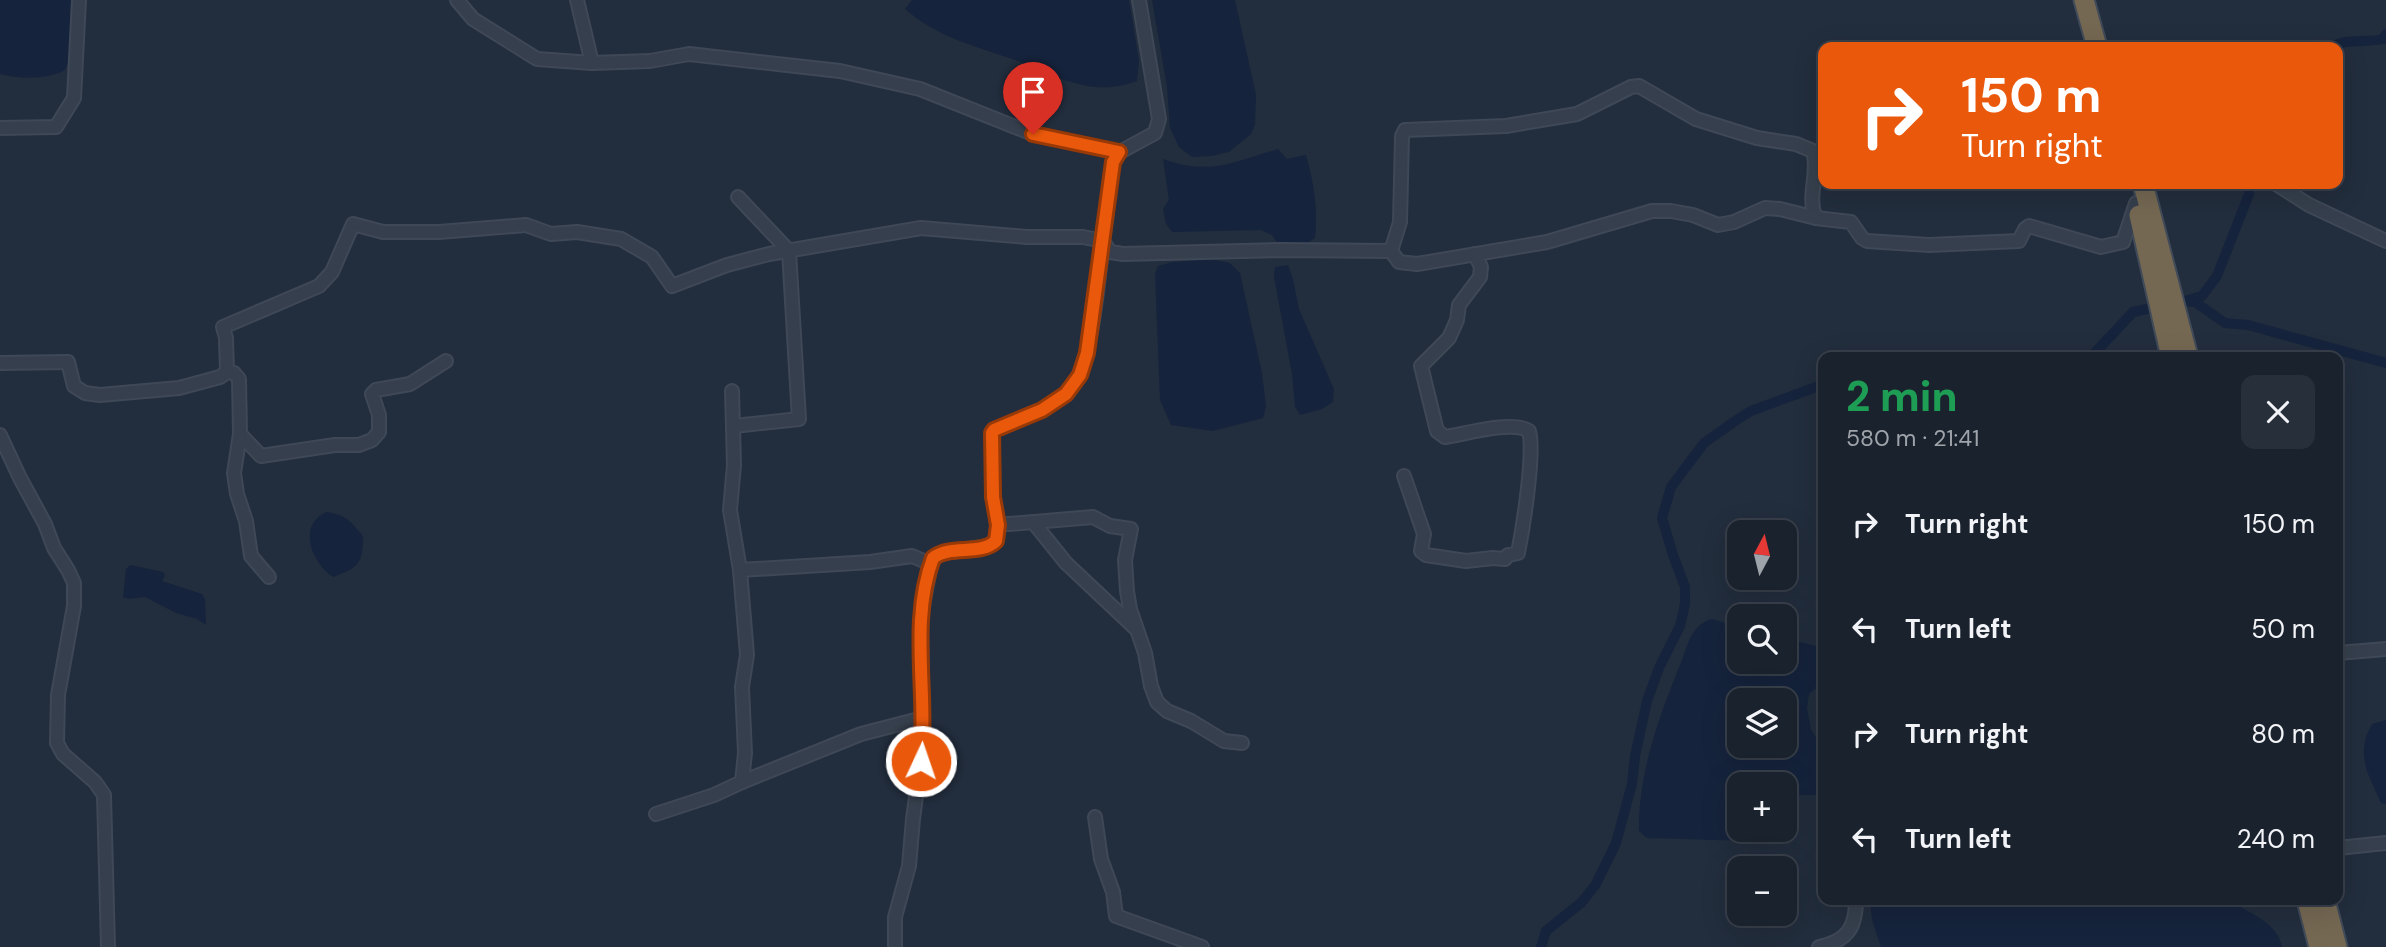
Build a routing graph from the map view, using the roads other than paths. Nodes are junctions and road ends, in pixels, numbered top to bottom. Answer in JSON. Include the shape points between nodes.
{"nodes":[{"id":1,"x":79,"y":0,"type":"edge"},
{"id":2,"x":457,"y":0,"type":"edge"},
{"id":3,"x":577,"y":0,"type":"edge"},
{"id":4,"x":1139,"y":0,"type":"edge"},
{"id":5,"x":2092,"y":1,"type":"edge"},
{"id":6,"x":2096,"y":42,"type":"edge"},
{"id":7,"x":2107,"y":42,"type":"edge"},
{"id":8,"x":592,"y":63,"type":"junction"},
{"id":9,"x":0,"y":128,"type":"edge"},
{"id":10,"x":1119,"y":152,"type":"junction"},
{"id":11,"x":2144,"y":189,"type":"edge"},
{"id":12,"x":2284,"y":189,"type":"edge"},
{"id":13,"x":2134,"y":193,"type":"edge"},
{"id":14,"x":738,"y":197,"type":"dead end"},
{"id":15,"x":1816,"y":218,"type":"junction"},
{"id":16,"x":1103,"y":241,"type":"junction"},
{"id":17,"x":2386,"y":241,"type":"edge"},
{"id":18,"x":789,"y":251,"type":"junction"},
{"id":19,"x":1391,"y":251,"type":"junction"},
{"id":20,"x":1475,"y":254,"type":"junction"},
{"id":21,"x":2163,"y":289,"type":"junction"},
{"id":22,"x":2171,"y":324,"type":"junction"},
{"id":23,"x":2171,"y":352,"type":"edge"},
{"id":24,"x":2185,"y":352,"type":"edge"},
{"id":25,"x":446,"y":361,"type":"dead end"},
{"id":26,"x":0,"y":363,"type":"edge"},
{"id":27,"x":227,"y":372,"type":"junction"},
{"id":28,"x":732,"y":391,"type":"dead end"},
{"id":29,"x":734,"y":426,"type":"junction"},
{"id":30,"x":240,"y":434,"type":"junction"},
{"id":31,"x":0,"y":435,"type":"edge"},
{"id":32,"x":1404,"y":476,"type":"dead end"},
{"id":33,"x":1033,"y":522,"type":"junction"},
{"id":34,"x":998,"y":525,"type":"junction"},
{"id":35,"x":931,"y":565,"type":"junction"},
{"id":36,"x":740,"y":570,"type":"junction"},
{"id":37,"x":268,"y":578,"type":"dead end"},
{"id":38,"x":1138,"y":631,"type":"junction"},
{"id":39,"x":2386,"y":649,"type":"edge"},
{"id":40,"x":2343,"y":653,"type":"edge"},
{"id":41,"x":923,"y":718,"type":"junction"},
{"id":42,"x":1242,"y":743,"type":"dead end"},
{"id":43,"x":743,"y":782,"type":"junction"},
{"id":44,"x":656,"y":814,"type":"dead end"},
{"id":45,"x":1095,"y":817,"type":"dead end"},
{"id":46,"x":2386,"y":843,"type":"edge"},
{"id":47,"x":2343,"y":847,"type":"edge"},
{"id":48,"x":1856,"y":905,"type":"edge"},
{"id":49,"x":2308,"y":905,"type":"edge"},
{"id":50,"x":2326,"y":905,"type":"edge"},
{"id":51,"x":108,"y":947,"type":"edge"},
{"id":52,"x":895,"y":947,"type":"edge"},
{"id":53,"x":1202,"y":947,"type":"edge"},
{"id":54,"x":1819,"y":947,"type":"edge"},
{"id":55,"x":2319,"y":947,"type":"edge"},
{"id":56,"x":2337,"y":947,"type":"edge"}],
"edges":[{"from":1,"to":9,"type":"street","via":[[74,98],[56,127]]},
{"from":2,"to":8,"type":"street","via":[[473,19],[537,59]]},
{"from":3,"to":8,"type":"street"},
{"from":4,"to":10,"type":"street","via":[[1159,118],[1155,133]]},
{"from":5,"to":6,"type":"highway"},
{"from":5,"to":7,"type":"highway"},
{"from":8,"to":10,"type":"street","via":[[689,54],[840,71],[920,89],[1033,134]]},
{"from":10,"to":16,"type":"street","via":[[1113,162]]},
{"from":11,"to":21,"type":"highway"},
{"from":12,"to":17,"type":"street"},
{"from":13,"to":15,"type":"street","via":[[2123,242],[2104,247],[2029,226],[2019,241],[1929,245],[1867,241],[1851,222]]},
{"from":13,"to":21,"type":"highway"},
{"from":14,"to":18,"type":"street"},
{"from":15,"to":19,"type":"street","via":[[1813,150],[1696,119],[1639,86],[1577,114],[1506,126],[1405,130],[1401,222]]},
{"from":15,"to":20,"type":"street","via":[[1765,208],[1718,225],[1693,215],[1651,211],[1547,242]]},
{"from":16,"to":18,"type":"street","via":[[921,228]]},
{"from":16,"to":19,"type":"street","via":[[1110,252],[1123,254]]},
{"from":16,"to":34,"type":"street","via":[[1087,353],[1074,386],[1042,410],[992,433]]},
{"from":18,"to":27,"type":"street","via":[[727,265],[672,286],[652,257],[621,239],[577,232],[551,234],[526,225],[383,232],[353,224],[332,272],[319,286],[223,327]]},
{"from":18,"to":29,"type":"street","via":[[799,419]]},
{"from":19,"to":20,"type":"street","via":[[1399,262],[1417,264]]},
{"from":20,"to":32,"type":"street","via":[[1480,277],[1459,305],[1449,338],[1421,366],[1440,435],[1506,427],[1529,431],[1530,462],[1518,553],[1505,559],[1466,561],[1426,555],[1421,551],[1424,534]]},
{"from":21,"to":22,"type":"highway"},
{"from":22,"to":23,"type":"highway"},
{"from":22,"to":24,"type":"highway"},
{"from":25,"to":30,"type":"street","via":[[410,384],[376,390],[372,394],[379,432],[359,445],[261,456]]},
{"from":26,"to":27,"type":"street","via":[[68,362],[74,386],[100,395],[179,388]]},
{"from":27,"to":30,"type":"street","via":[[239,379]]},
{"from":28,"to":29,"type":"street"},
{"from":29,"to":36,"type":"street","via":[[730,510]]},
{"from":30,"to":37,"type":"street","via":[[234,473],[237,494],[251,556]]},
{"from":31,"to":51,"type":"street","via":[[74,583],[58,695],[57,743],[104,795]]},
{"from":33,"to":34,"type":"street"},
{"from":33,"to":38,"type":"street","via":[[1066,563]]},
{"from":33,"to":38,"type":"street","via":[[1093,517],[1131,529],[1125,560],[1128,600]]},
{"from":34,"to":35,"type":"street","via":[[993,544],[945,551],[933,558]]},
{"from":35,"to":36,"type":"street","via":[[912,556]]},
{"from":35,"to":41,"type":"street","via":[[920,616]]},
{"from":36,"to":43,"type":"street","via":[[747,655],[741,687]]},
{"from":38,"to":42,"type":"street","via":[[1157,702],[1224,741]]},
{"from":39,"to":40,"type":"street"},
{"from":41,"to":43,"type":"street","via":[[861,734]]},
{"from":41,"to":52,"type":"street","via":[[909,866],[895,917]]},
{"from":43,"to":44,"type":"street"},
{"from":45,"to":53,"type":"street","via":[[1116,916]]},
{"from":46,"to":47,"type":"street"},
{"from":48,"to":54,"type":"street","via":[[1856,918],[1848,933],[1835,944]]},
{"from":49,"to":55,"type":"highway"},
{"from":50,"to":56,"type":"highway"}]}
